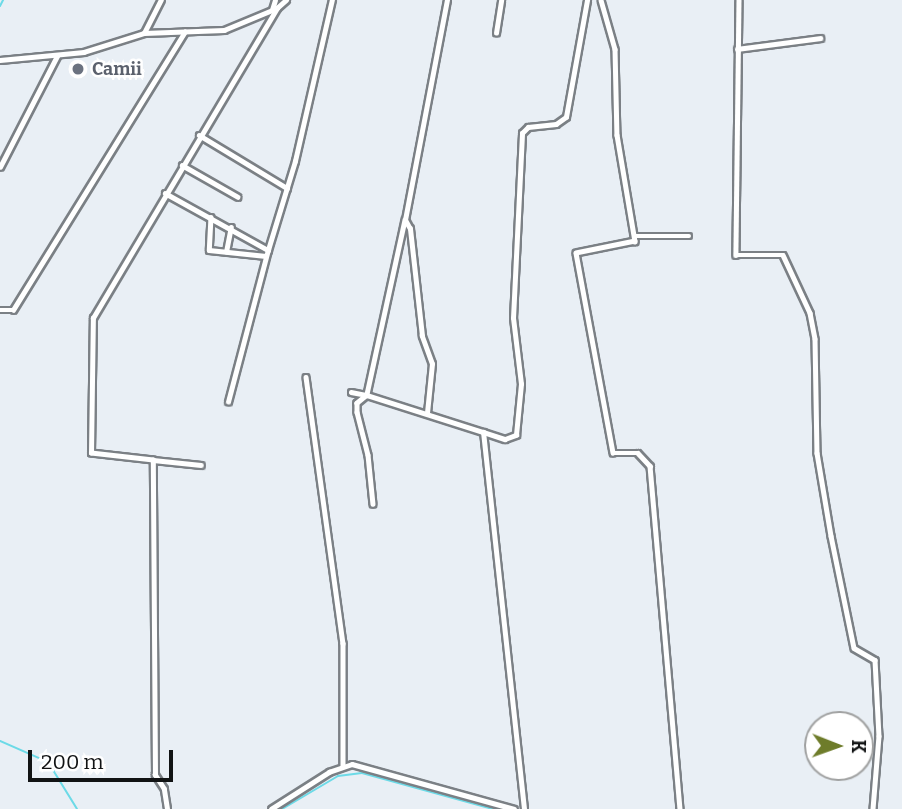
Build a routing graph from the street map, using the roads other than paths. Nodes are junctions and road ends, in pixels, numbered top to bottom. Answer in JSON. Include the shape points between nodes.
{"nodes":[{"id":1,"x":161,"y":0,"type":"edge"},
{"id":2,"x":275,"y":0,"type":"edge"},
{"id":3,"x":286,"y":0,"type":"edge"},
{"id":4,"x":332,"y":0,"type":"edge"},
{"id":5,"x":447,"y":0,"type":"edge"},
{"id":6,"x":501,"y":0,"type":"edge"},
{"id":7,"x":587,"y":0,"type":"edge"},
{"id":8,"x":601,"y":0,"type":"edge"},
{"id":9,"x":739,"y":0,"type":"edge"},
{"id":10,"x":274,"y":10,"type":"junction"},
{"id":11,"x":185,"y":32,"type":"junction"},
{"id":12,"x":144,"y":33,"type":"junction"},
{"id":13,"x":496,"y":33,"type":"dead end"},
{"id":14,"x":820,"y":38,"type":"dead end"},
{"id":15,"x":737,"y":49,"type":"junction"},
{"id":16,"x":57,"y":55,"type":"junction"},
{"id":17,"x":0,"y":60,"type":"edge"},
{"id":18,"x":200,"y":135,"type":"junction"},
{"id":19,"x":182,"y":165,"type":"junction"},
{"id":20,"x":0,"y":167,"type":"edge"},
{"id":21,"x":287,"y":187,"type":"junction"},
{"id":22,"x":165,"y":193,"type":"junction"},
{"id":23,"x":238,"y":197,"type":"dead end"},
{"id":24,"x":211,"y":217,"type":"junction"},
{"id":25,"x":405,"y":220,"type":"junction"},
{"id":26,"x":231,"y":227,"type":"junction"},
{"id":27,"x":636,"y":236,"type":"junction"},
{"id":28,"x":689,"y":236,"type":"dead end"},
{"id":29,"x":226,"y":252,"type":"junction"},
{"id":30,"x":267,"y":253,"type":"junction"},
{"id":31,"x":0,"y":310,"type":"edge"},
{"id":32,"x":306,"y":376,"type":"dead end"},
{"id":33,"x":351,"y":392,"type":"dead end"},
{"id":34,"x":367,"y":395,"type":"junction"},
{"id":35,"x":228,"y":402,"type":"dead end"},
{"id":36,"x":427,"y":413,"type":"junction"},
{"id":37,"x":483,"y":432,"type":"junction"},
{"id":38,"x":153,"y":460,"type":"junction"},
{"id":39,"x":201,"y":465,"type":"dead end"},
{"id":40,"x":373,"y":504,"type":"dead end"},
{"id":41,"x":343,"y":766,"type":"junction"},
{"id":42,"x":167,"y":809,"type":"edge"},
{"id":43,"x":271,"y":809,"type":"edge"},
{"id":44,"x":514,"y":809,"type":"edge"},
{"id":45,"x":524,"y":809,"type":"edge"},
{"id":46,"x":680,"y":809,"type":"edge"},
{"id":47,"x":873,"y":809,"type":"edge"}],
"edges":[{"from":1,"to":12,"type":"street"},
{"from":2,"to":10,"type":"street"},
{"from":3,"to":10,"type":"street"},
{"from":4,"to":21,"type":"street"},
{"from":5,"to":25,"type":"street"},
{"from":6,"to":13,"type":"street"},
{"from":7,"to":37,"type":"street","via":[[566,117],[556,124],[528,127],[522,134],[513,318],[521,384],[516,435],[505,439]]},
{"from":8,"to":27,"type":"street","via":[[615,49],[617,135]]},
{"from":9,"to":15,"type":"street"},
{"from":10,"to":11,"type":"street","via":[[224,30]]},
{"from":10,"to":18,"type":"street"},
{"from":11,"to":12,"type":"street"},
{"from":11,"to":31,"type":"street","via":[[13,310]]},
{"from":12,"to":16,"type":"street"},
{"from":14,"to":15,"type":"street"},
{"from":15,"to":47,"type":"street","via":[[741,116],[736,255],[783,255],[810,313],[815,339],[817,453],[831,536],[854,648],[875,660],[879,736]]},
{"from":16,"to":17,"type":"street"},
{"from":16,"to":20,"type":"street"},
{"from":18,"to":19,"type":"street"},
{"from":18,"to":21,"type":"street"},
{"from":19,"to":22,"type":"street"},
{"from":19,"to":23,"type":"street"},
{"from":21,"to":30,"type":"street"},
{"from":22,"to":24,"type":"street"},
{"from":22,"to":38,"type":"street","via":[[93,318],[91,329],[91,453]]},
{"from":24,"to":26,"type":"street"},
{"from":24,"to":29,"type":"street","via":[[209,250]]},
{"from":25,"to":34,"type":"street"},
{"from":25,"to":36,"type":"street","via":[[410,229],[422,336],[432,365]]},
{"from":26,"to":29,"type":"street"},
{"from":26,"to":30,"type":"street"},
{"from":27,"to":28,"type":"street"},
{"from":27,"to":46,"type":"street","via":[[632,243],[576,253],[612,432],[611,448],[613,453],[638,453],[650,466]]},
{"from":29,"to":30,"type":"street"},
{"from":30,"to":35,"type":"street"},
{"from":32,"to":41,"type":"street","via":[[343,643]]},
{"from":33,"to":34,"type":"street"},
{"from":34,"to":36,"type":"street"},
{"from":34,"to":40,"type":"street","via":[[358,403],[357,412]]},
{"from":36,"to":37,"type":"street"},
{"from":37,"to":45,"type":"street"},
{"from":38,"to":39,"type":"street"},
{"from":38,"to":42,"type":"street","via":[[155,775],[164,789]]},
{"from":41,"to":43,"type":"street"},
{"from":41,"to":44,"type":"street","via":[[386,770]]}]}
